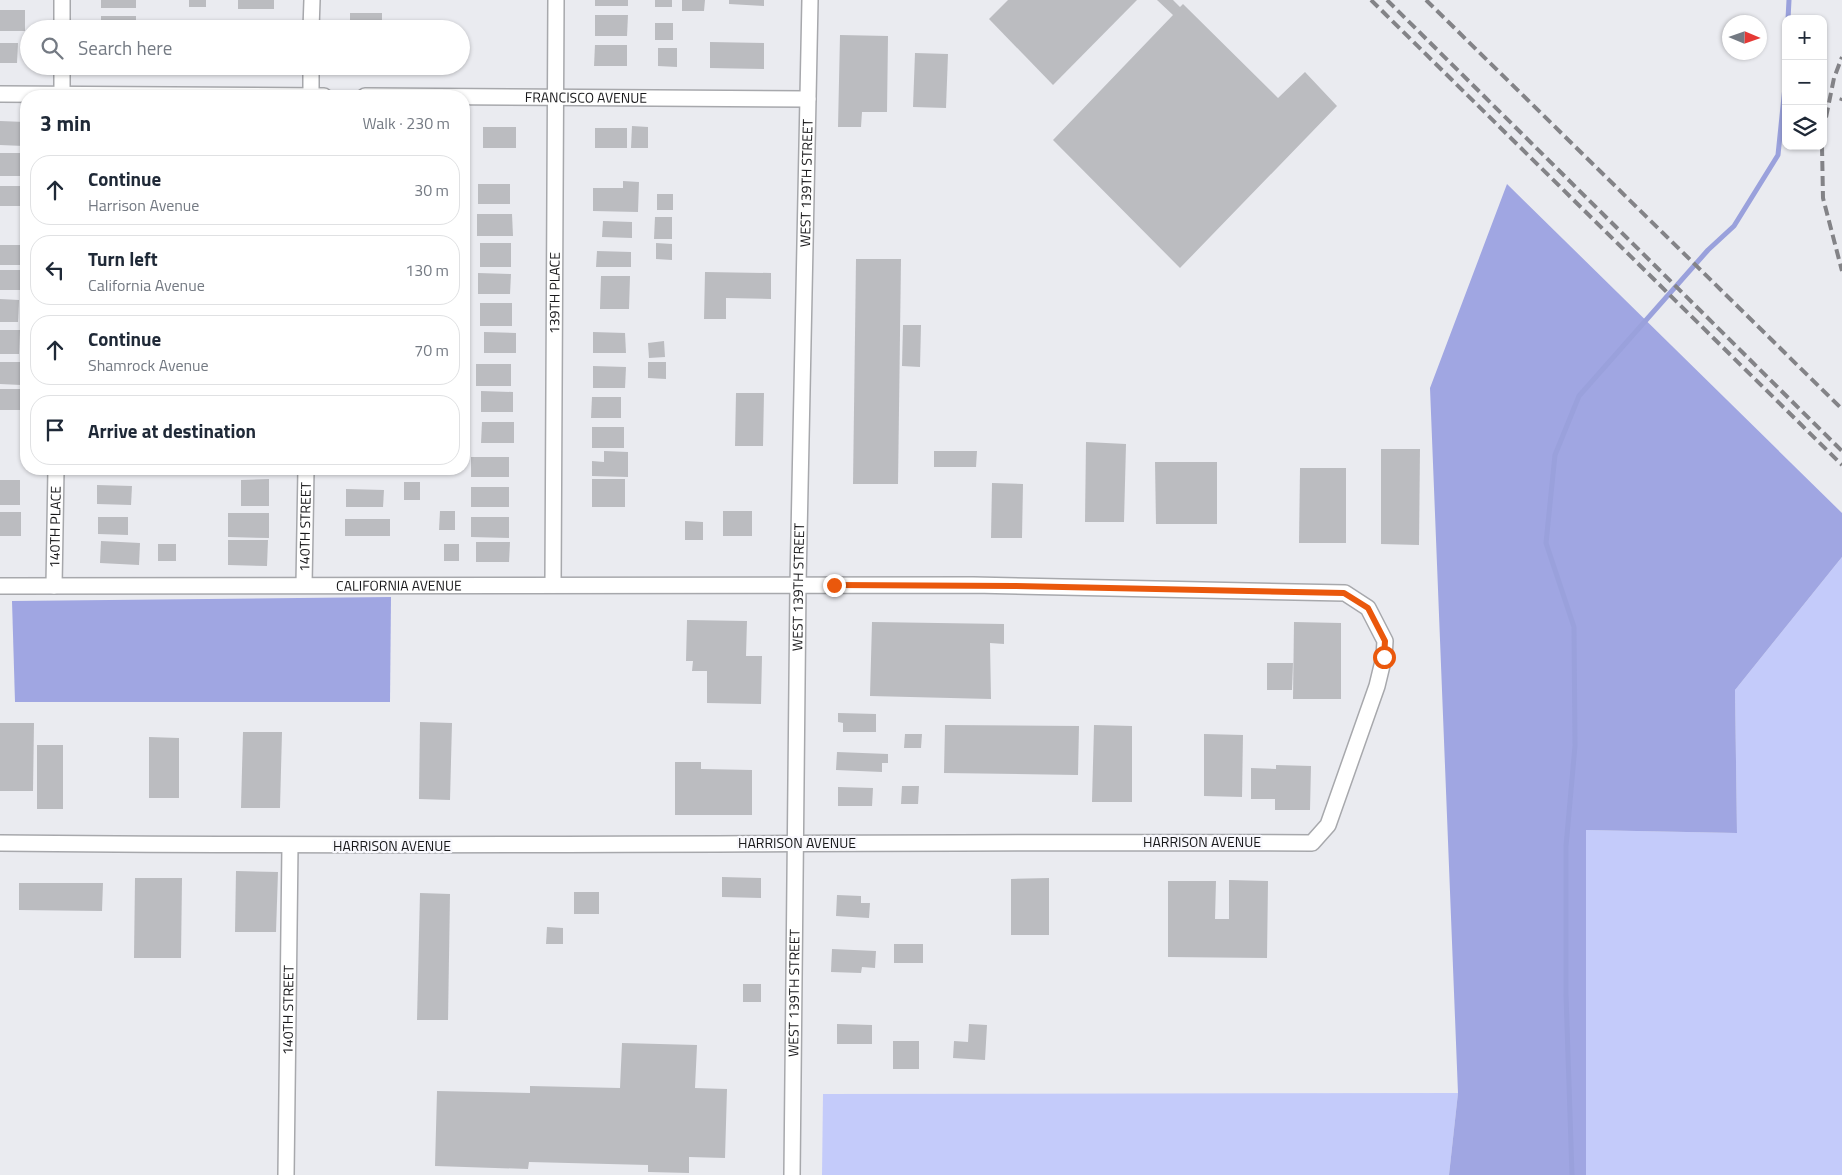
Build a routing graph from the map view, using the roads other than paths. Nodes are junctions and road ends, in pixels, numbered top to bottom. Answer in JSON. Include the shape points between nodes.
{"nodes":[{"id":1,"x":62,"y":0,"type":"edge"},
{"id":2,"x":312,"y":0,"type":"edge"},
{"id":3,"x":556,"y":0,"type":"edge"},
{"id":4,"x":810,"y":0,"type":"edge"},
{"id":5,"x":62,"y":20,"type":"edge"},
{"id":6,"x":311,"y":20,"type":"edge"},
{"id":7,"x":62,"y":75,"type":"edge"},
{"id":8,"x":311,"y":75,"type":"edge"},
{"id":9,"x":62,"y":90,"type":"edge"},
{"id":10,"x":311,"y":90,"type":"edge"},
{"id":11,"x":0,"y":94,"type":"edge"},
{"id":12,"x":20,"y":94,"type":"edge"},
{"id":13,"x":470,"y":96,"type":"edge"},
{"id":14,"x":556,"y":96,"type":"junction"},
{"id":15,"x":808,"y":99,"type":"junction"},
{"id":16,"x":56,"y":475,"type":"edge"},
{"id":17,"x":306,"y":475,"type":"edge"},
{"id":18,"x":553,"y":585,"type":"junction"},
{"id":19,"x":798,"y":585,"type":"junction"},
{"id":20,"x":0,"y":586,"type":"edge"},
{"id":21,"x":54,"y":586,"type":"junction"},
{"id":22,"x":304,"y":586,"type":"junction"},
{"id":23,"x":1344,"y":593,"type":"joint"},
{"id":24,"x":0,"y":843,"type":"edge"},
{"id":25,"x":795,"y":843,"type":"junction"},
{"id":26,"x":290,"y":846,"type":"junction"},
{"id":27,"x":286,"y":1175,"type":"edge"},
{"id":28,"x":792,"y":1175,"type":"edge"}],
"edges":[{"from":1,"to":5,"type":"street"},
{"from":2,"to":6,"type":"street"},
{"from":3,"to":14,"type":"street","name":"139TH PLACE"},
{"from":4,"to":15,"type":"street","name":"WEST 139TH STREET"},
{"from":7,"to":9,"type":"street"},
{"from":8,"to":10,"type":"street"},
{"from":11,"to":12,"type":"street"},
{"from":13,"to":14,"type":"street","name":"FRANCISCO AVENUE"},
{"from":14,"to":15,"type":"street","name":"FRANCISCO AVENUE"},
{"from":14,"to":18,"type":"street","name":"139TH PLACE"},
{"from":15,"to":19,"type":"street","name":"WEST 139TH STREET"},
{"from":16,"to":21,"type":"street","name":"140TH PLACE"},
{"from":17,"to":22,"type":"street","name":"140TH STREET"},
{"from":18,"to":19,"type":"street","name":"CALIFORNIA AVENUE"},
{"from":18,"to":22,"type":"street","name":"CALIFORNIA AVENUE"},
{"from":19,"to":23,"type":"street","name":"CALIFORNIA AVENUE"},
{"from":19,"to":25,"type":"street","name":"WEST 139TH STREET"},
{"from":20,"to":21,"type":"street","name":"CALIFORNIA AVENUE"},
{"from":21,"to":22,"type":"street","name":"CALIFORNIA AVENUE"},
{"from":23,"to":25,"type":"street","name":"HARRISON AVENUE","via":[[1368,608],[1385,641],[1384,657],[1377,686],[1328,825],[1312,843]]},
{"from":24,"to":26,"type":"street","name":"HARRISON AVENUE"},
{"from":25,"to":26,"type":"street","name":"HARRISON AVENUE"},
{"from":25,"to":28,"type":"street","name":"WEST 139TH STREET"},
{"from":26,"to":27,"type":"street","name":"140TH STREET"}]}
